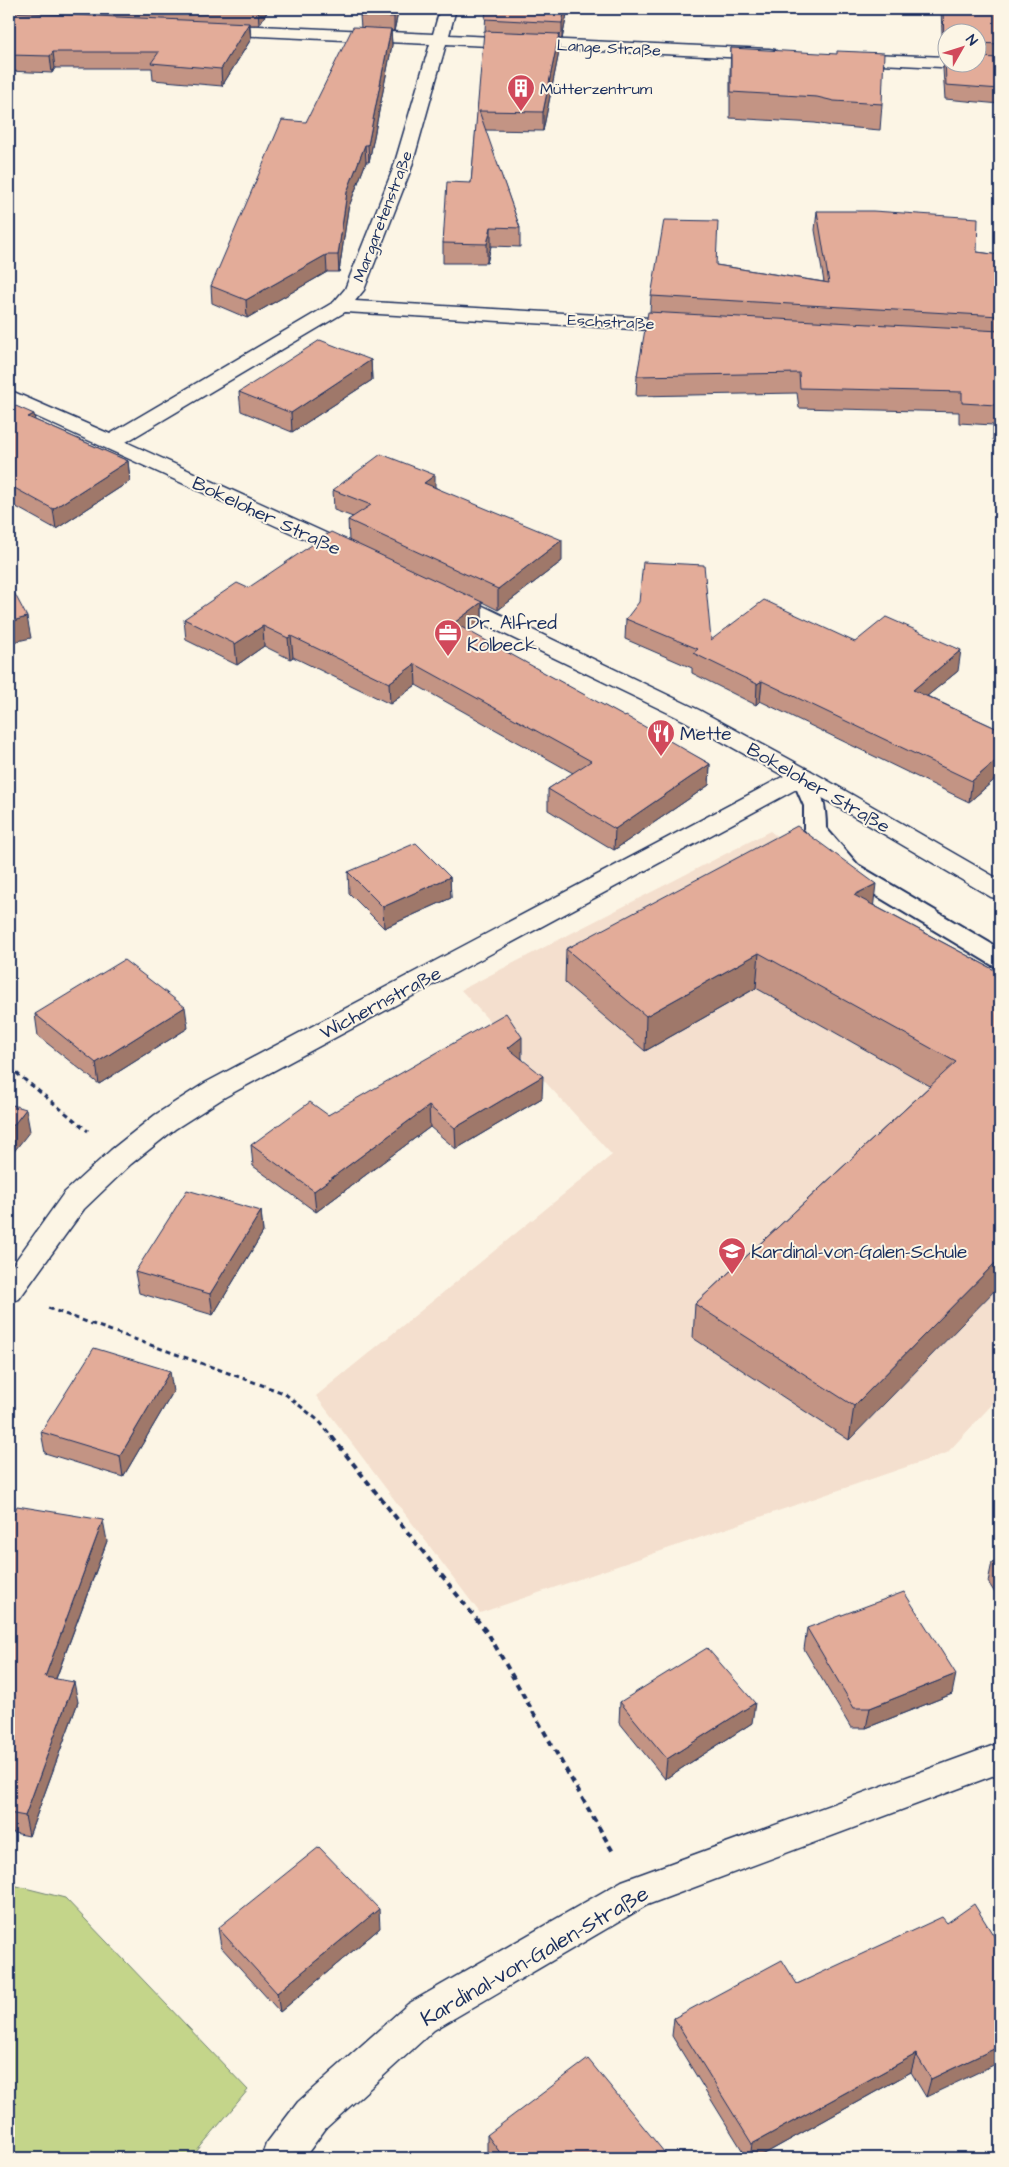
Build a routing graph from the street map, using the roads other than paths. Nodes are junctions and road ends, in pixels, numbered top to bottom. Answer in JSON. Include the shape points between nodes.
{"nodes":[{"id":1,"x":448,"y":9,"type":"edge"},
{"id":2,"x":194,"y":28,"type":"edge"},
{"id":3,"x":439,"y":39,"type":"junction"},
{"id":4,"x":784,"y":55,"type":"edge"},
{"id":5,"x":833,"y":57,"type":"edge"},
{"id":6,"x":1000,"y":65,"type":"edge"},
{"id":7,"x":341,"y":306,"type":"junction"},
{"id":8,"x":705,"y":327,"type":"edge"},
{"id":9,"x":9,"y":396,"type":"edge"},
{"id":10,"x":110,"y":443,"type":"junction"},
{"id":11,"x":371,"y":562,"type":"edge"},
{"id":12,"x":425,"y":587,"type":"edge"},
{"id":13,"x":802,"y":776,"type":"junction"},
{"id":14,"x":1000,"y":891,"type":"edge"},
{"id":15,"x":1000,"y":959,"type":"edge"},
{"id":16,"x":9,"y":1291,"type":"edge"},
{"id":17,"x":1000,"y":1758,"type":"edge"},
{"id":18,"x":280,"y":2158,"type":"edge"}],
"edges":[{"from":1,"to":3,"type":"street","name":"Margaretenstraße"},
{"from":2,"to":3,"type":"street","name":"Lange Straße"},
{"from":3,"to":4,"type":"street","name":"Lange Straße"},
{"from":3,"to":7,"type":"street","name":"Margaretenstraße","via":[[402,169],[354,290]]},
{"from":5,"to":6,"type":"street"},
{"from":7,"to":8,"type":"street","name":"Eschstraße"},
{"from":7,"to":10,"type":"street","name":"Margaretenstraße"},
{"from":9,"to":10,"type":"street","name":"Bokeloher Straße"},
{"from":10,"to":11,"type":"street","name":"Bokeloher Straße"},
{"from":12,"to":13,"type":"street","name":"Bokeloher Straße","via":[[691,715]]},
{"from":13,"to":14,"type":"street","name":"Bokeloher Straße"},
{"from":13,"to":15,"type":"lane","via":[[815,806],[815,828],[850,870]]},
{"from":13,"to":16,"type":"street","name":"Wichernstraße","via":[[214,1090],[121,1157],[74,1201]]},
{"from":17,"to":18,"type":"street","name":"Kardinal-von-Galen-Straße","via":[[635,1893],[421,2018],[312,2115]]}]}
